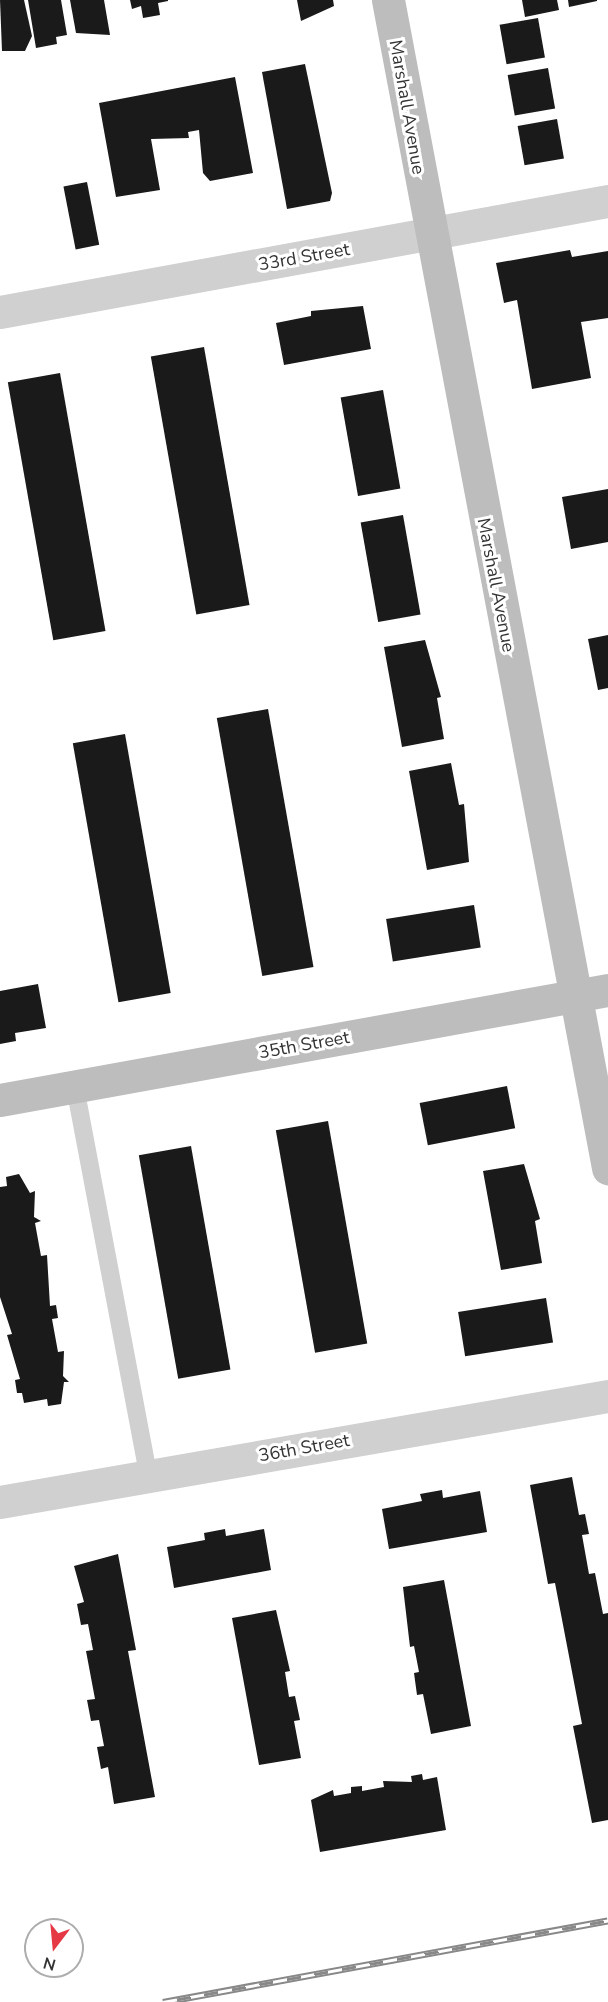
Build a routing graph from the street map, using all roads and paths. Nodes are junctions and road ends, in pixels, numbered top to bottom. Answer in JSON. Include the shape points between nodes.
{"nodes":[{"id":1,"x":388,"y":0,"type":"edge"},
{"id":2,"x":608,"y":201,"type":"edge"},
{"id":3,"x":429,"y":233,"type":"junction"},
{"id":4,"x":0,"y":312,"type":"edge"},
{"id":5,"x":608,"y":990,"type":"edge"},
{"id":6,"x":575,"y":996,"type":"junction"},
{"id":7,"x":75,"y":1086,"type":"junction"},
{"id":8,"x":0,"y":1100,"type":"edge"},
{"id":9,"x":608,"y":1168,"type":"edge"},
{"id":10,"x":608,"y":1396,"type":"edge"},
{"id":11,"x":148,"y":1475,"type":"junction"},
{"id":12,"x":0,"y":1502,"type":"edge"}],
"edges":[{"from":1,"to":3,"type":"street","name":"Marshall Avenue"},
{"from":2,"to":3,"type":"street","name":"33rd Street"},
{"from":3,"to":4,"type":"street","name":"33rd Street"},
{"from":3,"to":6,"type":"street","name":"Marshall Avenue"},
{"from":5,"to":6,"type":"street","name":"35th Street"},
{"from":6,"to":7,"type":"street","name":"35th Street"},
{"from":6,"to":9,"type":"street","name":"Marshall Avenue"},
{"from":7,"to":8,"type":"street","name":"35th Street"},
{"from":7,"to":11,"type":"lane"},
{"from":10,"to":11,"type":"street","name":"36th Street"},
{"from":11,"to":12,"type":"street","name":"36th Street"}]}
